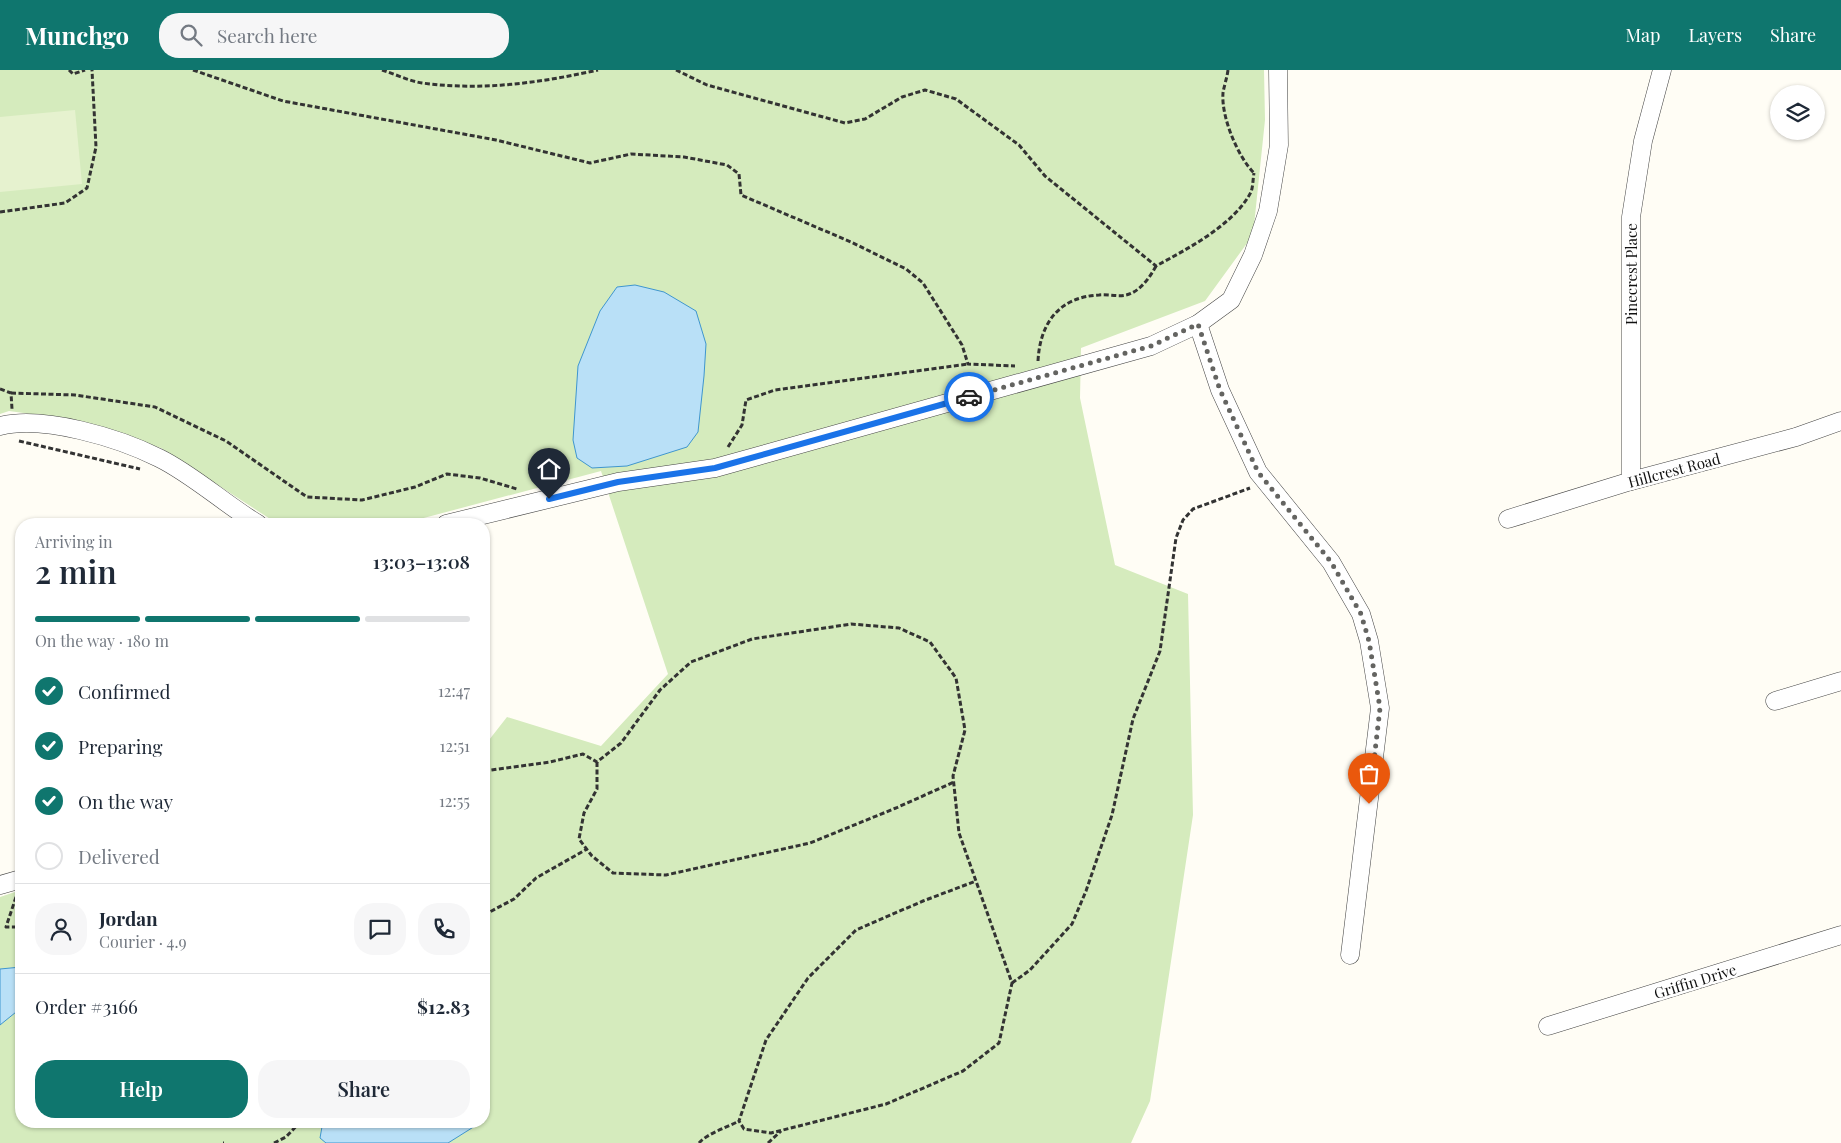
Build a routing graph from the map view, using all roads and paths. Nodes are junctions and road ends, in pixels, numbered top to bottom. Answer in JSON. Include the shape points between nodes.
{"nodes":[{"id":1,"x":69,"y":70,"type":"edge"},
{"id":2,"x":85,"y":70,"type":"edge"},
{"id":3,"x":92,"y":70,"type":"edge"},
{"id":4,"x":192,"y":70,"type":"edge"},
{"id":5,"x":382,"y":70,"type":"edge"},
{"id":6,"x":598,"y":70,"type":"edge"},
{"id":7,"x":676,"y":70,"type":"edge"},
{"id":8,"x":1228,"y":70,"type":"edge"},
{"id":9,"x":1278,"y":70,"type":"edge"},
{"id":10,"x":1662,"y":70,"type":"edge"},
{"id":11,"x":1254,"y":173,"type":"junction"},
{"id":12,"x":1272,"y":185,"type":"junction"},
{"id":13,"x":0,"y":212,"type":"edge"},
{"id":14,"x":1156,"y":266,"type":"junction"},
{"id":15,"x":1198,"y":324,"type":"junction"},
{"id":16,"x":968,"y":364,"type":"junction"},
{"id":17,"x":1018,"y":366,"type":"dead end"},
{"id":18,"x":1038,"y":378,"type":"junction"},
{"id":19,"x":10,"y":393,"type":"dead end"},
{"id":20,"x":1841,"y":421,"type":"edge"},
{"id":21,"x":0,"y":426,"type":"edge"},
{"id":22,"x":715,"y":468,"type":"junction"},
{"id":23,"x":1631,"y":481,"type":"junction"},
{"id":24,"x":1267,"y":482,"type":"junction"},
{"id":25,"x":523,"y":491,"type":"dead end"},
{"id":26,"x":249,"y":518,"type":"edge"},
{"id":27,"x":471,"y":518,"type":"edge"},
{"id":28,"x":1508,"y":519,"type":"dead end"},
{"id":29,"x":1841,"y":681,"type":"edge"},
{"id":30,"x":1775,"y":700,"type":"dead end"},
{"id":31,"x":597,"y":762,"type":"junction"},
{"id":32,"x":490,"y":770,"type":"edge"},
{"id":33,"x":954,"y":782,"type":"junction"},
{"id":34,"x":587,"y":849,"type":"junction"},
{"id":35,"x":976,"y":881,"type":"junction"},
{"id":36,"x":15,"y":884,"type":"edge"},
{"id":37,"x":0,"y":885,"type":"edge"},
{"id":38,"x":15,"y":899,"type":"edge"},
{"id":39,"x":490,"y":912,"type":"edge"},
{"id":40,"x":6,"y":927,"type":"junction"},
{"id":41,"x":15,"y":927,"type":"edge"},
{"id":42,"x":0,"y":928,"type":"edge"},
{"id":43,"x":1841,"y":935,"type":"edge"},
{"id":44,"x":1350,"y":956,"type":"dead end"},
{"id":45,"x":1012,"y":984,"type":"junction"},
{"id":46,"x":1548,"y":1026,"type":"dead end"},
{"id":47,"x":739,"y":1121,"type":"junction"},
{"id":48,"x":295,"y":1128,"type":"edge"},
{"id":49,"x":781,"y":1130,"type":"junction"},
{"id":50,"x":274,"y":1143,"type":"edge"},
{"id":51,"x":699,"y":1143,"type":"edge"},
{"id":52,"x":768,"y":1143,"type":"edge"}],
"edges":[{"from":1,"to":2,"type":"path","via":[[73,74]]},
{"from":3,"to":13,"type":"path","via":[[96,147],[87,188],[65,203]]},
{"from":4,"to":16,"type":"path","via":[[283,101],[496,140],[590,163],[631,154],[684,156],[727,165],[739,174],[742,195],[851,242],[906,269],[924,283],[962,345]]},
{"from":5,"to":6,"type":"path","via":[[420,82],[483,88]]},
{"from":7,"to":14,"type":"path","via":[[707,85],[844,123],[865,119],[902,97],[925,90],[956,99],[1019,145],[1045,176]]},
{"from":8,"to":11,"type":"path","via":[[1223,95],[1228,122],[1240,157]]},
{"from":9,"to":12,"type":"street","via":[[1279,145]]},
{"from":10,"to":23,"type":"street","name":"Pinecrest Place","via":[[1642,141],[1631,217]]},
{"from":11,"to":12,"type":"path"},
{"from":11,"to":14,"type":"path","via":[[1251,191],[1230,218]]},
{"from":12,"to":15,"type":"street","via":[[1268,210],[1253,256],[1231,300]]},
{"from":14,"to":18,"type":"path","via":[[1148,281],[1127,295],[1098,295],[1067,302],[1048,321],[1039,344]]},
{"from":15,"to":18,"type":"street","via":[[1151,346]]},
{"from":15,"to":24,"type":"street","via":[[1230,414],[1258,472]]},
{"from":16,"to":17,"type":"path"},
{"from":16,"to":22,"type":"path","via":[[775,390],[746,400],[742,425]]},
{"from":18,"to":22,"type":"street"},
{"from":19,"to":25,"type":"path","via":[[74,395],[156,406],[226,441],[307,497],[362,500],[415,487],[447,474],[480,478]]},
{"from":20,"to":23,"type":"street","name":"Hillcrest Road","via":[[1796,437]]},
{"from":21,"to":26,"type":"street","via":[[14,423],[64,427],[114,441],[160,458]]},
{"from":22,"to":27,"type":"street","via":[[618,482]]},
{"from":23,"to":28,"type":"street","name":"Hillcrest Road"},
{"from":24,"to":44,"type":"street","via":[[1341,578],[1361,614],[1369,641],[1380,708]]},
{"from":24,"to":45,"type":"path","via":[[1193,509],[1183,520],[1176,538],[1160,651],[1133,719],[1112,815],[1086,891],[1072,924],[1030,970]]},
{"from":29,"to":30,"type":"street"},
{"from":31,"to":32,"type":"path","via":[[583,754]]},
{"from":31,"to":33,"type":"path","via":[[622,743],[660,690],[691,662],[752,638],[851,624],[899,628],[930,642],[956,678],[965,730]]},
{"from":31,"to":34,"type":"path","via":[[597,788],[584,813],[579,839]]},
{"from":33,"to":34,"type":"path","via":[[810,843],[666,875],[612,873]]},
{"from":33,"to":35,"type":"path","via":[[959,833]]},
{"from":34,"to":39,"type":"path","via":[[536,878],[514,899]]},
{"from":35,"to":45,"type":"path"},
{"from":35,"to":47,"type":"path","via":[[856,930],[808,978],[766,1040]]},
{"from":36,"to":37,"type":"street"},
{"from":38,"to":40,"type":"path"},
{"from":40,"to":41,"type":"path"},
{"from":40,"to":42,"type":"path"},
{"from":43,"to":46,"type":"street","name":"Griffin Drive"},
{"from":45,"to":49,"type":"path","via":[[999,1043],[963,1071],[886,1104]]},
{"from":47,"to":49,"type":"path","via":[[744,1129],[771,1133]]},
{"from":47,"to":51,"type":"path","via":[[706,1136]]},
{"from":48,"to":50,"type":"path"},
{"from":49,"to":52,"type":"path"}]}
